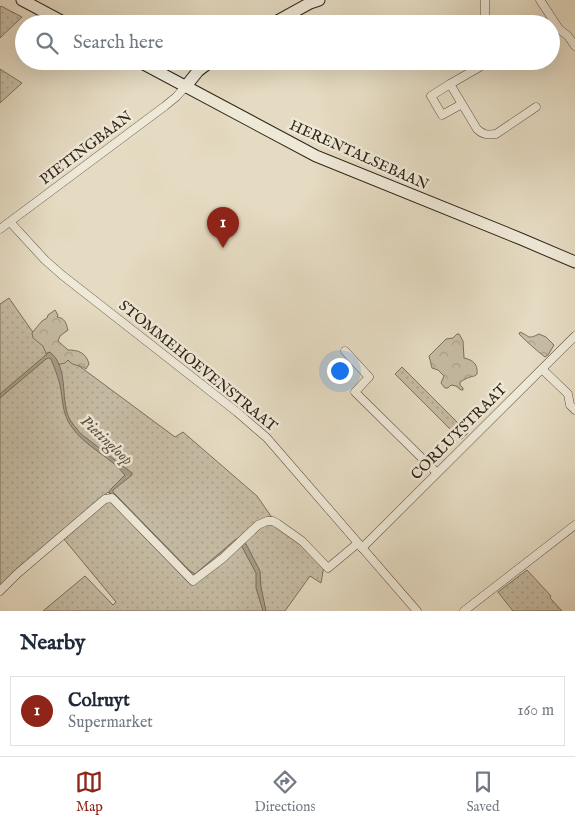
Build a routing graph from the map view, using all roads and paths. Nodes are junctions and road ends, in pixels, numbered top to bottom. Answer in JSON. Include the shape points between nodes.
{"nodes":[{"id":1,"x":22,"y":0,"type":"edge"},
{"id":2,"x":319,"y":0,"type":"edge"},
{"id":3,"x":485,"y":0,"type":"edge"},
{"id":4,"x":540,"y":0,"type":"edge"},
{"id":5,"x":50,"y":15,"type":"edge"},
{"id":6,"x":288,"y":15,"type":"edge"},
{"id":7,"x":485,"y":15,"type":"edge"},
{"id":8,"x":550,"y":15,"type":"edge"},
{"id":9,"x":560,"y":30,"type":"edge"},
{"id":10,"x":575,"y":46,"type":"edge"},
{"id":11,"x":155,"y":70,"type":"edge"},
{"id":12,"x":199,"y":70,"type":"edge"},
{"id":13,"x":473,"y":70,"type":"edge"},
{"id":14,"x":450,"y":84,"type":"junction"},
{"id":15,"x":186,"y":86,"type":"junction"},
{"id":16,"x":462,"y":104,"type":"junction"},
{"id":17,"x":536,"y":107,"type":"dead end"},
{"id":18,"x":10,"y":222,"type":"junction"},
{"id":19,"x":0,"y":229,"type":"edge"},
{"id":20,"x":575,"y":262,"type":"edge"},
{"id":21,"x":575,"y":336,"type":"edge"},
{"id":22,"x":345,"y":351,"type":"dead end"},
{"id":23,"x":542,"y":369,"type":"junction"},
{"id":24,"x":575,"y":410,"type":"edge"},
{"id":25,"x":437,"y":473,"type":"junction"},
{"id":26,"x":575,"y":524,"type":"edge"},
{"id":27,"x":360,"y":545,"type":"junction"},
{"id":28,"x":0,"y":591,"type":"edge"},
{"id":29,"x":417,"y":611,"type":"edge"},
{"id":30,"x":464,"y":611,"type":"edge"}],
"edges":[{"from":1,"to":5,"type":"main road"},
{"from":2,"to":6,"type":"main road"},
{"from":3,"to":7,"type":"street"},
{"from":4,"to":8,"type":"street"},
{"from":9,"to":10,"type":"street"},
{"from":11,"to":15,"type":"main road","name":"HERENTALSEBAAN"},
{"from":12,"to":15,"type":"main road"},
{"from":13,"to":14,"type":"street"},
{"from":14,"to":16,"type":"street"},
{"from":14,"to":16,"type":"street","via":[[431,96],[438,109],[442,115]]},
{"from":15,"to":18,"type":"street","name":"PIETINGBAAN","via":[[170,102]]},
{"from":15,"to":20,"type":"main road","name":"HERENTALSEBAAN","via":[[316,156]]},
{"from":16,"to":17,"type":"street","via":[[477,129],[489,135],[496,134]]},
{"from":18,"to":19,"type":"street","name":"PIETINGBAAN"},
{"from":18,"to":27,"type":"street","name":"STOMMEHOEVENSTRAAT","via":[[62,275],[252,424]]},
{"from":21,"to":23,"type":"street","name":"CORLUYSTRAAT"},
{"from":22,"to":25,"type":"street","via":[[370,377],[355,392]]},
{"from":23,"to":24,"type":"street","via":[[568,394],[570,405]]},
{"from":23,"to":25,"type":"street","name":"CORLUYSTRAAT"},
{"from":25,"to":27,"type":"street","name":"CORLUYSTRAAT"},
{"from":26,"to":30,"type":"street"},
{"from":27,"to":28,"type":"street","name":"CORLUYSTRAAT","via":[[328,568],[302,541],[267,521],[258,525],[193,581],[112,498],[105,499]]},
{"from":27,"to":29,"type":"street","name":"STOMMEHOEVENSTRAAT"}]}
